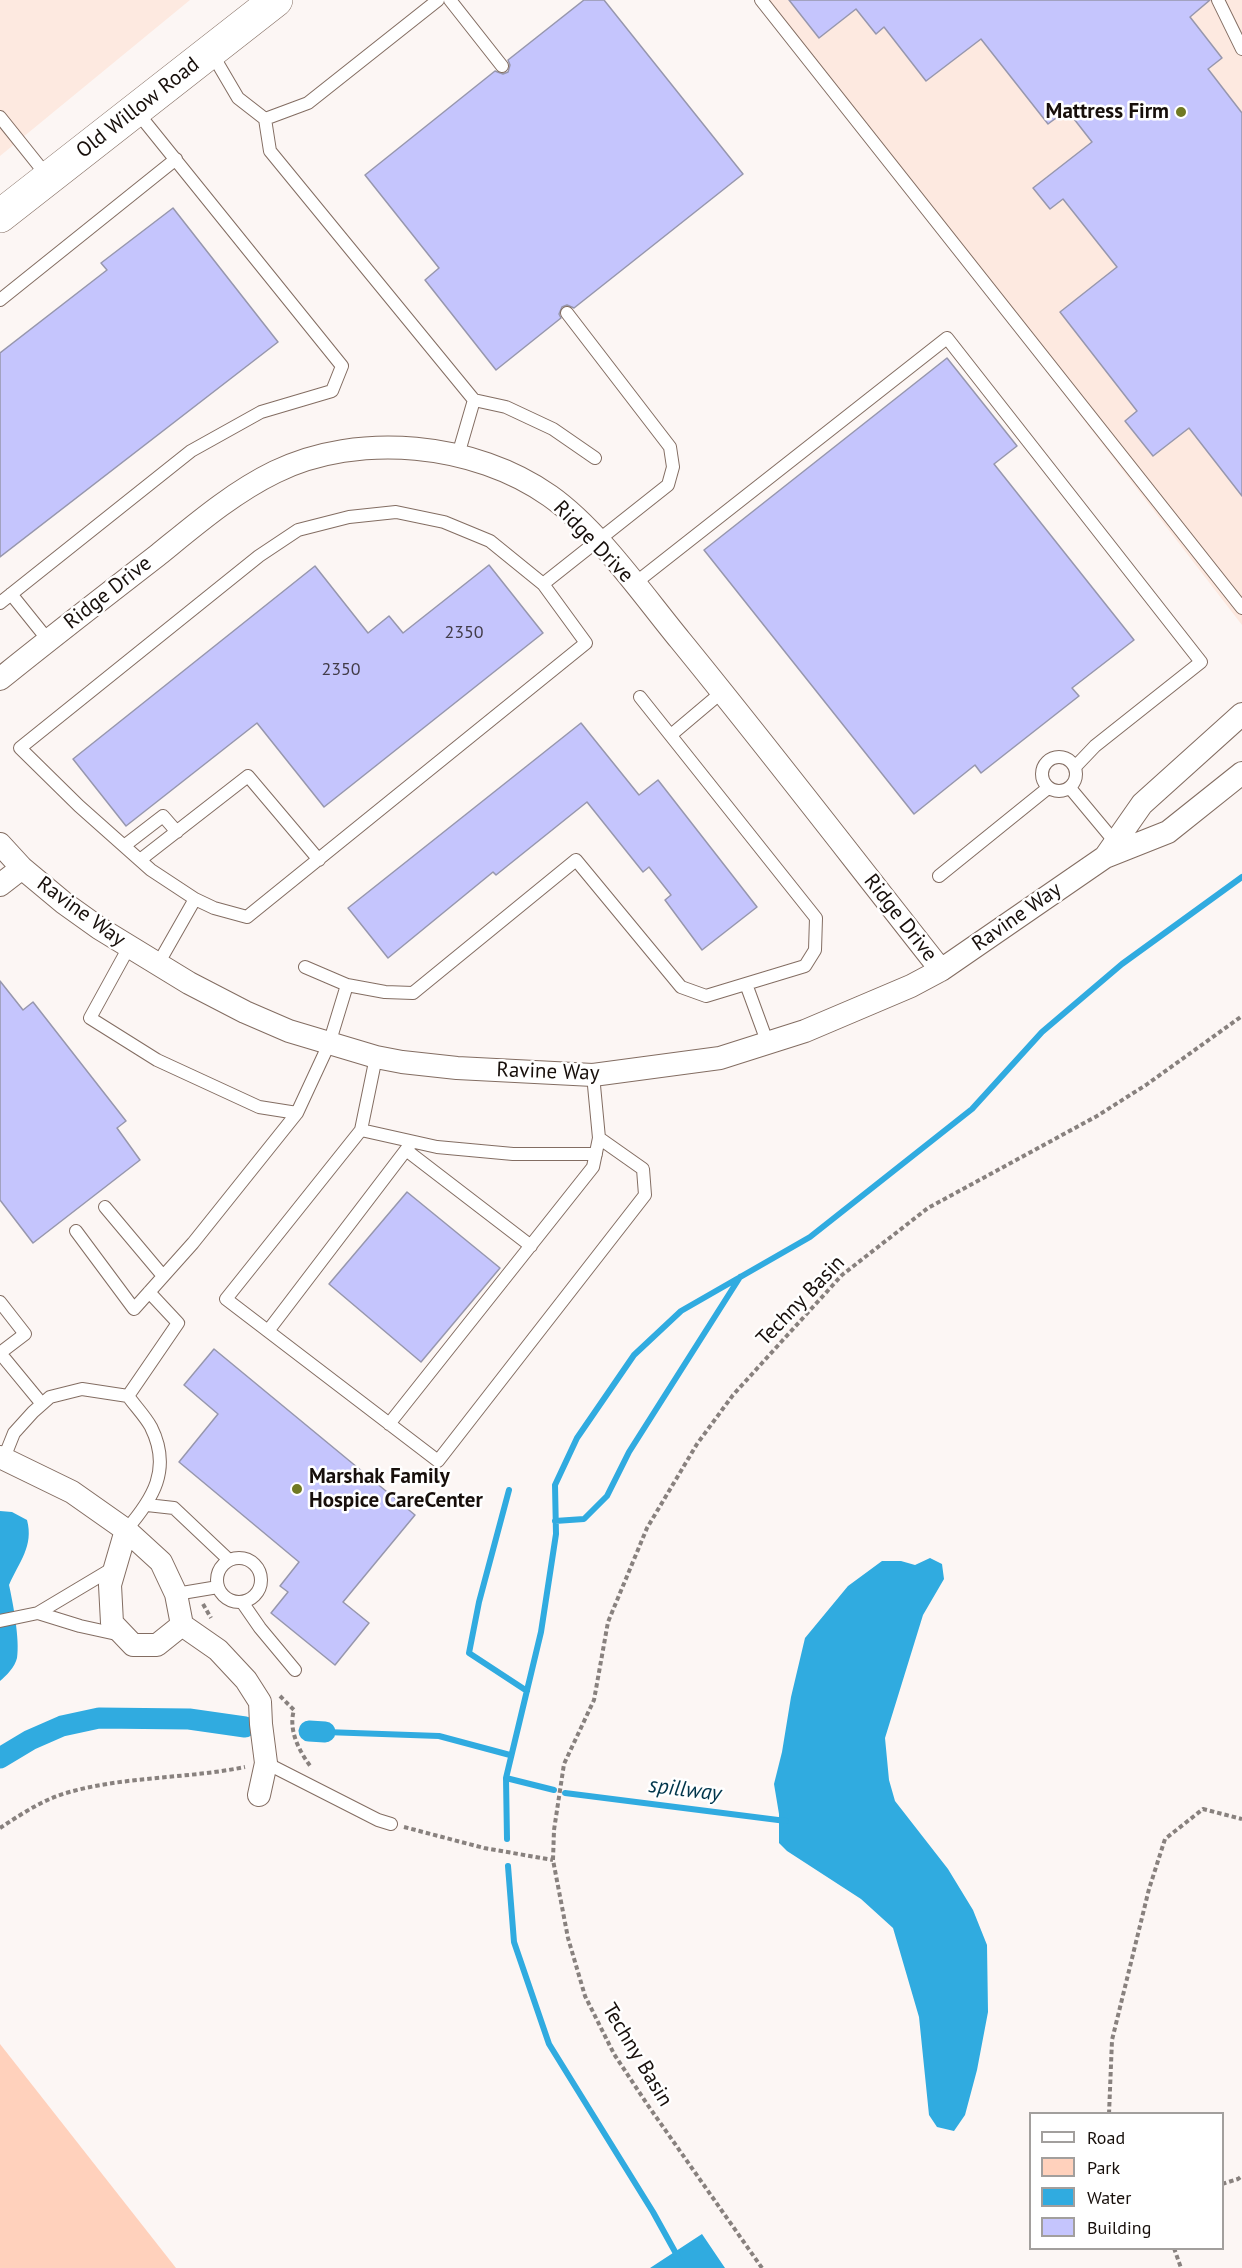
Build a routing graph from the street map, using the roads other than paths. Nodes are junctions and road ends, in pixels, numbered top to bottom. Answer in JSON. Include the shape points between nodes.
{"nodes":[{"id":1,"x":276,"y":0,"type":"edge"},
{"id":2,"x":438,"y":0,"type":"edge"},
{"id":3,"x":450,"y":0,"type":"edge"},
{"id":4,"x":761,"y":0,"type":"edge"},
{"id":5,"x":1218,"y":0,"type":"edge"},
{"id":6,"x":1242,"y":49,"type":"edge"},
{"id":7,"x":210,"y":51,"type":"junction"},
{"id":8,"x":501,"y":66,"type":"dead end"},
{"id":9,"x":135,"y":110,"type":"junction"},
{"id":10,"x":0,"y":117,"type":"edge"},
{"id":11,"x":264,"y":120,"type":"junction"},
{"id":12,"x":176,"y":159,"type":"junction"},
{"id":13,"x":49,"y":178,"type":"junction"},
{"id":14,"x":0,"y":216,"type":"edge"},
{"id":15,"x":0,"y":300,"type":"edge"},
{"id":16,"x":567,"y":313,"type":"dead end"},
{"id":17,"x":474,"y":400,"type":"junction"},
{"id":18,"x":458,"y":455,"type":"junction"},
{"id":19,"x":595,"y":458,"type":"dead end"},
{"id":20,"x":598,"y":541,"type":"junction"},
{"id":21,"x":543,"y":584,"type":"junction"},
{"id":22,"x":634,"y":584,"type":"junction"},
{"id":23,"x":11,"y":594,"type":"junction"},
{"id":24,"x":1240,"y":601,"type":"edge"},
{"id":25,"x":0,"y":603,"type":"edge"},
{"id":26,"x":48,"y":640,"type":"junction"},
{"id":27,"x":0,"y":679,"type":"edge"},
{"id":28,"x":722,"y":692,"type":"junction"},
{"id":29,"x":640,"y":697,"type":"dead end"},
{"id":30,"x":1242,"y":714,"type":"edge"},
{"id":31,"x":671,"y":735,"type":"junction"},
{"id":32,"x":1075,"y":767,"type":"junction"},
{"id":33,"x":1242,"y":773,"type":"edge"},
{"id":34,"x":1048,"y":788,"type":"junction"},
{"id":35,"x":1070,"y":788,"type":"junction"},
{"id":36,"x":177,"y":832,"type":"junction"},
{"id":37,"x":0,"y":844,"type":"edge"},
{"id":38,"x":124,"y":846,"type":"junction"},
{"id":39,"x":1110,"y":849,"type":"junction"},
{"id":40,"x":140,"y":860,"type":"junction"},
{"id":41,"x":319,"y":860,"type":"junction"},
{"id":42,"x":22,"y":868,"type":"junction"},
{"id":43,"x":939,"y":876,"type":"dead end"},
{"id":44,"x":0,"y":885,"type":"edge"},
{"id":45,"x":195,"y":899,"type":"junction"},
{"id":46,"x":129,"y":947,"type":"junction"},
{"id":47,"x":158,"y":964,"type":"junction"},
{"id":48,"x":305,"y":967,"type":"dead end"},
{"id":49,"x":941,"y":970,"type":"junction"},
{"id":50,"x":746,"y":984,"type":"junction"},
{"id":51,"x":347,"y":986,"type":"junction"},
{"id":52,"x":329,"y":1044,"type":"junction"},
{"id":53,"x":768,"y":1044,"type":"junction"},
{"id":54,"x":376,"y":1058,"type":"junction"},
{"id":55,"x":593,"y":1075,"type":"junction"},
{"id":56,"x":297,"y":1113,"type":"junction"},
{"id":57,"x":361,"y":1130,"type":"junction"},
{"id":58,"x":599,"y":1138,"type":"junction"},
{"id":59,"x":409,"y":1146,"type":"junction"},
{"id":60,"x":596,"y":1154,"type":"junction"},
{"id":61,"x":105,"y":1207,"type":"dead end"},
{"id":62,"x":76,"y":1231,"type":"dead end"},
{"id":63,"x":531,"y":1246,"type":"junction"},
{"id":64,"x":163,"y":1276,"type":"junction"},
{"id":65,"x":149,"y":1292,"type":"junction"},
{"id":66,"x":0,"y":1302,"type":"edge"},
{"id":67,"x":268,"y":1331,"type":"junction"},
{"id":68,"x":0,"y":1353,"type":"edge"},
{"id":69,"x":128,"y":1396,"type":"junction"},
{"id":70,"x":42,"y":1404,"type":"junction"},
{"id":71,"x":389,"y":1424,"type":"junction"},
{"id":72,"x":2,"y":1458,"type":"edge"},
{"id":73,"x":147,"y":1505,"type":"junction"},
{"id":74,"x":126,"y":1530,"type":"junction"},
{"id":75,"x":229,"y":1560,"type":"junction"},
{"id":76,"x":116,"y":1566,"type":"junction"},
{"id":77,"x":218,"y":1587,"type":"junction"},
{"id":78,"x":176,"y":1594,"type":"junction"},
{"id":79,"x":242,"y":1602,"type":"junction"},
{"id":80,"x":38,"y":1613,"type":"junction"},
{"id":81,"x":0,"y":1621,"type":"edge"},
{"id":82,"x":182,"y":1625,"type":"junction"},
{"id":83,"x":125,"y":1636,"type":"junction"},
{"id":84,"x":295,"y":1670,"type":"dead end"},
{"id":85,"x":266,"y":1763,"type":"junction"},
{"id":86,"x":259,"y":1795,"type":"dead end"},
{"id":87,"x":391,"y":1824,"type":"road end"}],
"edges":[{"from":1,"to":7,"type":"street","name":"Old Willow Road"},
{"from":2,"to":11,"type":"lane","via":[[308,103]]},
{"from":3,"to":8,"type":"lane"},
{"from":4,"to":24,"type":"lane"},
{"from":5,"to":6,"type":"lane"},
{"from":7,"to":9,"type":"street","name":"Old Willow Road"},
{"from":7,"to":11,"type":"lane","via":[[238,98]]},
{"from":9,"to":12,"type":"lane"},
{"from":9,"to":13,"type":"street","name":"Old Willow Road"},
{"from":10,"to":13,"type":"lane"},
{"from":11,"to":17,"type":"lane","via":[[270,151]]},
{"from":12,"to":15,"type":"lane"},
{"from":12,"to":23,"type":"lane","via":[[342,366],[332,391],[261,412],[191,451]]},
{"from":13,"to":14,"type":"street","name":"Old Willow Road"},
{"from":16,"to":20,"type":"lane","via":[[670,447],[673,467],[668,485]]},
{"from":17,"to":18,"type":"lane"},
{"from":17,"to":19,"type":"lane","via":[[506,407],[553,429]]},
{"from":18,"to":20,"type":"street","name":"Ridge Drive","via":[[498,468],[549,495]]},
{"from":18,"to":26,"type":"street","name":"Ridge Drive","via":[[391,447],[334,451],[276,471],[223,504]]},
{"from":20,"to":21,"type":"lane"},
{"from":20,"to":22,"type":"street","name":"Ridge Drive"},
{"from":21,"to":38,"type":"lane","via":[[490,541],[435,520],[396,512],[349,517],[298,530],[20,748]]},
{"from":21,"to":41,"type":"lane","via":[[586,643]]},
{"from":22,"to":28,"type":"street","name":"Ridge Drive"},
{"from":22,"to":32,"type":"lane","via":[[947,338],[1201,662],[1095,746]]},
{"from":23,"to":25,"type":"lane"},
{"from":23,"to":26,"type":"lane"},
{"from":26,"to":27,"type":"street","name":"Ridge Drive"},
{"from":28,"to":31,"type":"lane"},
{"from":28,"to":49,"type":"street","name":"Ridge Drive"},
{"from":29,"to":31,"type":"lane"},
{"from":30,"to":39,"type":"street","name":"Ravine Way","via":[[1142,804]]},
{"from":31,"to":50,"type":"lane","via":[[816,918],[815,950],[805,966]]},
{"from":32,"to":34,"type":"lane","via":[[1063,758],[1049,761],[1042,774]]},
{"from":32,"to":35,"type":"lane","via":[[1075,782]]},
{"from":33,"to":39,"type":"street","name":"Ravine Way","via":[[1168,832]]},
{"from":34,"to":35,"type":"lane"},
{"from":34,"to":43,"type":"lane"},
{"from":35,"to":39,"type":"lane"},
{"from":36,"to":38,"type":"lane","via":[[163,816]]},
{"from":36,"to":40,"type":"lane"},
{"from":36,"to":41,"type":"lane","via":[[248,776]]},
{"from":37,"to":42,"type":"street","name":"Ravine Way"},
{"from":38,"to":40,"type":"lane"},
{"from":39,"to":49,"type":"street","name":"Ravine Way"},
{"from":40,"to":45,"type":"lane"},
{"from":41,"to":45,"type":"lane","via":[[247,916]]},
{"from":42,"to":44,"type":"street"},
{"from":42,"to":46,"type":"street","name":"Ravine Way","via":[[64,903]]},
{"from":45,"to":47,"type":"lane"},
{"from":46,"to":47,"type":"street","name":"Ravine Way"},
{"from":46,"to":56,"type":"lane","via":[[90,1018],[167,1065],[259,1107]]},
{"from":47,"to":52,"type":"street","name":"Ravine Way","via":[[245,1012]]},
{"from":48,"to":51,"type":"lane"},
{"from":49,"to":53,"type":"street","name":"Ravine Way","via":[[870,1004]]},
{"from":50,"to":51,"type":"lane","via":[[706,996],[681,987],[576,860],[413,993]]},
{"from":50,"to":53,"type":"lane"},
{"from":51,"to":52,"type":"lane"},
{"from":52,"to":54,"type":"street","name":"Ravine Way"},
{"from":52,"to":56,"type":"lane"},
{"from":53,"to":55,"type":"street","name":"Ravine Way","via":[[720,1058]]},
{"from":54,"to":55,"type":"street","name":"Ravine Way","via":[[457,1068]]},
{"from":54,"to":57,"type":"lane"},
{"from":55,"to":58,"type":"lane"},
{"from":56,"to":64,"type":"lane"},
{"from":57,"to":59,"type":"lane"},
{"from":57,"to":67,"type":"lane","via":[[226,1299]]},
{"from":58,"to":60,"type":"lane"},
{"from":58,"to":71,"type":"lane","via":[[643,1169],[645,1195],[438,1461]]},
{"from":59,"to":60,"type":"lane","via":[[513,1154]]},
{"from":59,"to":63,"type":"lane"},
{"from":59,"to":67,"type":"lane"},
{"from":60,"to":63,"type":"lane","via":[[593,1167]]},
{"from":61,"to":64,"type":"lane"},
{"from":62,"to":65,"type":"lane","via":[[134,1309]]},
{"from":63,"to":71,"type":"lane"},
{"from":64,"to":65,"type":"lane"},
{"from":65,"to":69,"type":"lane","via":[[178,1323]]},
{"from":66,"to":68,"type":"lane","via":[[25,1334]]},
{"from":67,"to":71,"type":"lane"},
{"from":68,"to":70,"type":"lane"},
{"from":69,"to":70,"type":"lane","via":[[82,1389],[50,1397]]},
{"from":69,"to":73,"type":"lane","via":[[151,1427],[159,1455],[158,1480]]},
{"from":70,"to":72,"type":"lane","via":[[14,1433]]},
{"from":72,"to":74,"type":"street","via":[[72,1492]]},
{"from":73,"to":74,"type":"lane"},
{"from":73,"to":75,"type":"lane","via":[[174,1509]]},
{"from":74,"to":76,"type":"street"},
{"from":74,"to":78,"type":"street","via":[[161,1562]]},
{"from":75,"to":77,"type":"lane","via":[[219,1571]]},
{"from":75,"to":79,"type":"lane","via":[[244,1558],[261,1573],[256,1595]]},
{"from":76,"to":80,"type":"lane"},
{"from":76,"to":83,"type":"street","via":[[110,1585],[112,1623]]},
{"from":77,"to":78,"type":"lane"},
{"from":77,"to":79,"type":"lane","via":[[227,1599]]},
{"from":78,"to":82,"type":"street"},
{"from":79,"to":84,"type":"lane"},
{"from":80,"to":81,"type":"lane"},
{"from":80,"to":83,"type":"lane"},
{"from":82,"to":83,"type":"street","via":[[157,1645],[133,1645]]},
{"from":82,"to":85,"type":"street","via":[[218,1650],[260,1702]]},
{"from":85,"to":86,"type":"street"},
{"from":85,"to":87,"type":"lane"}]}
